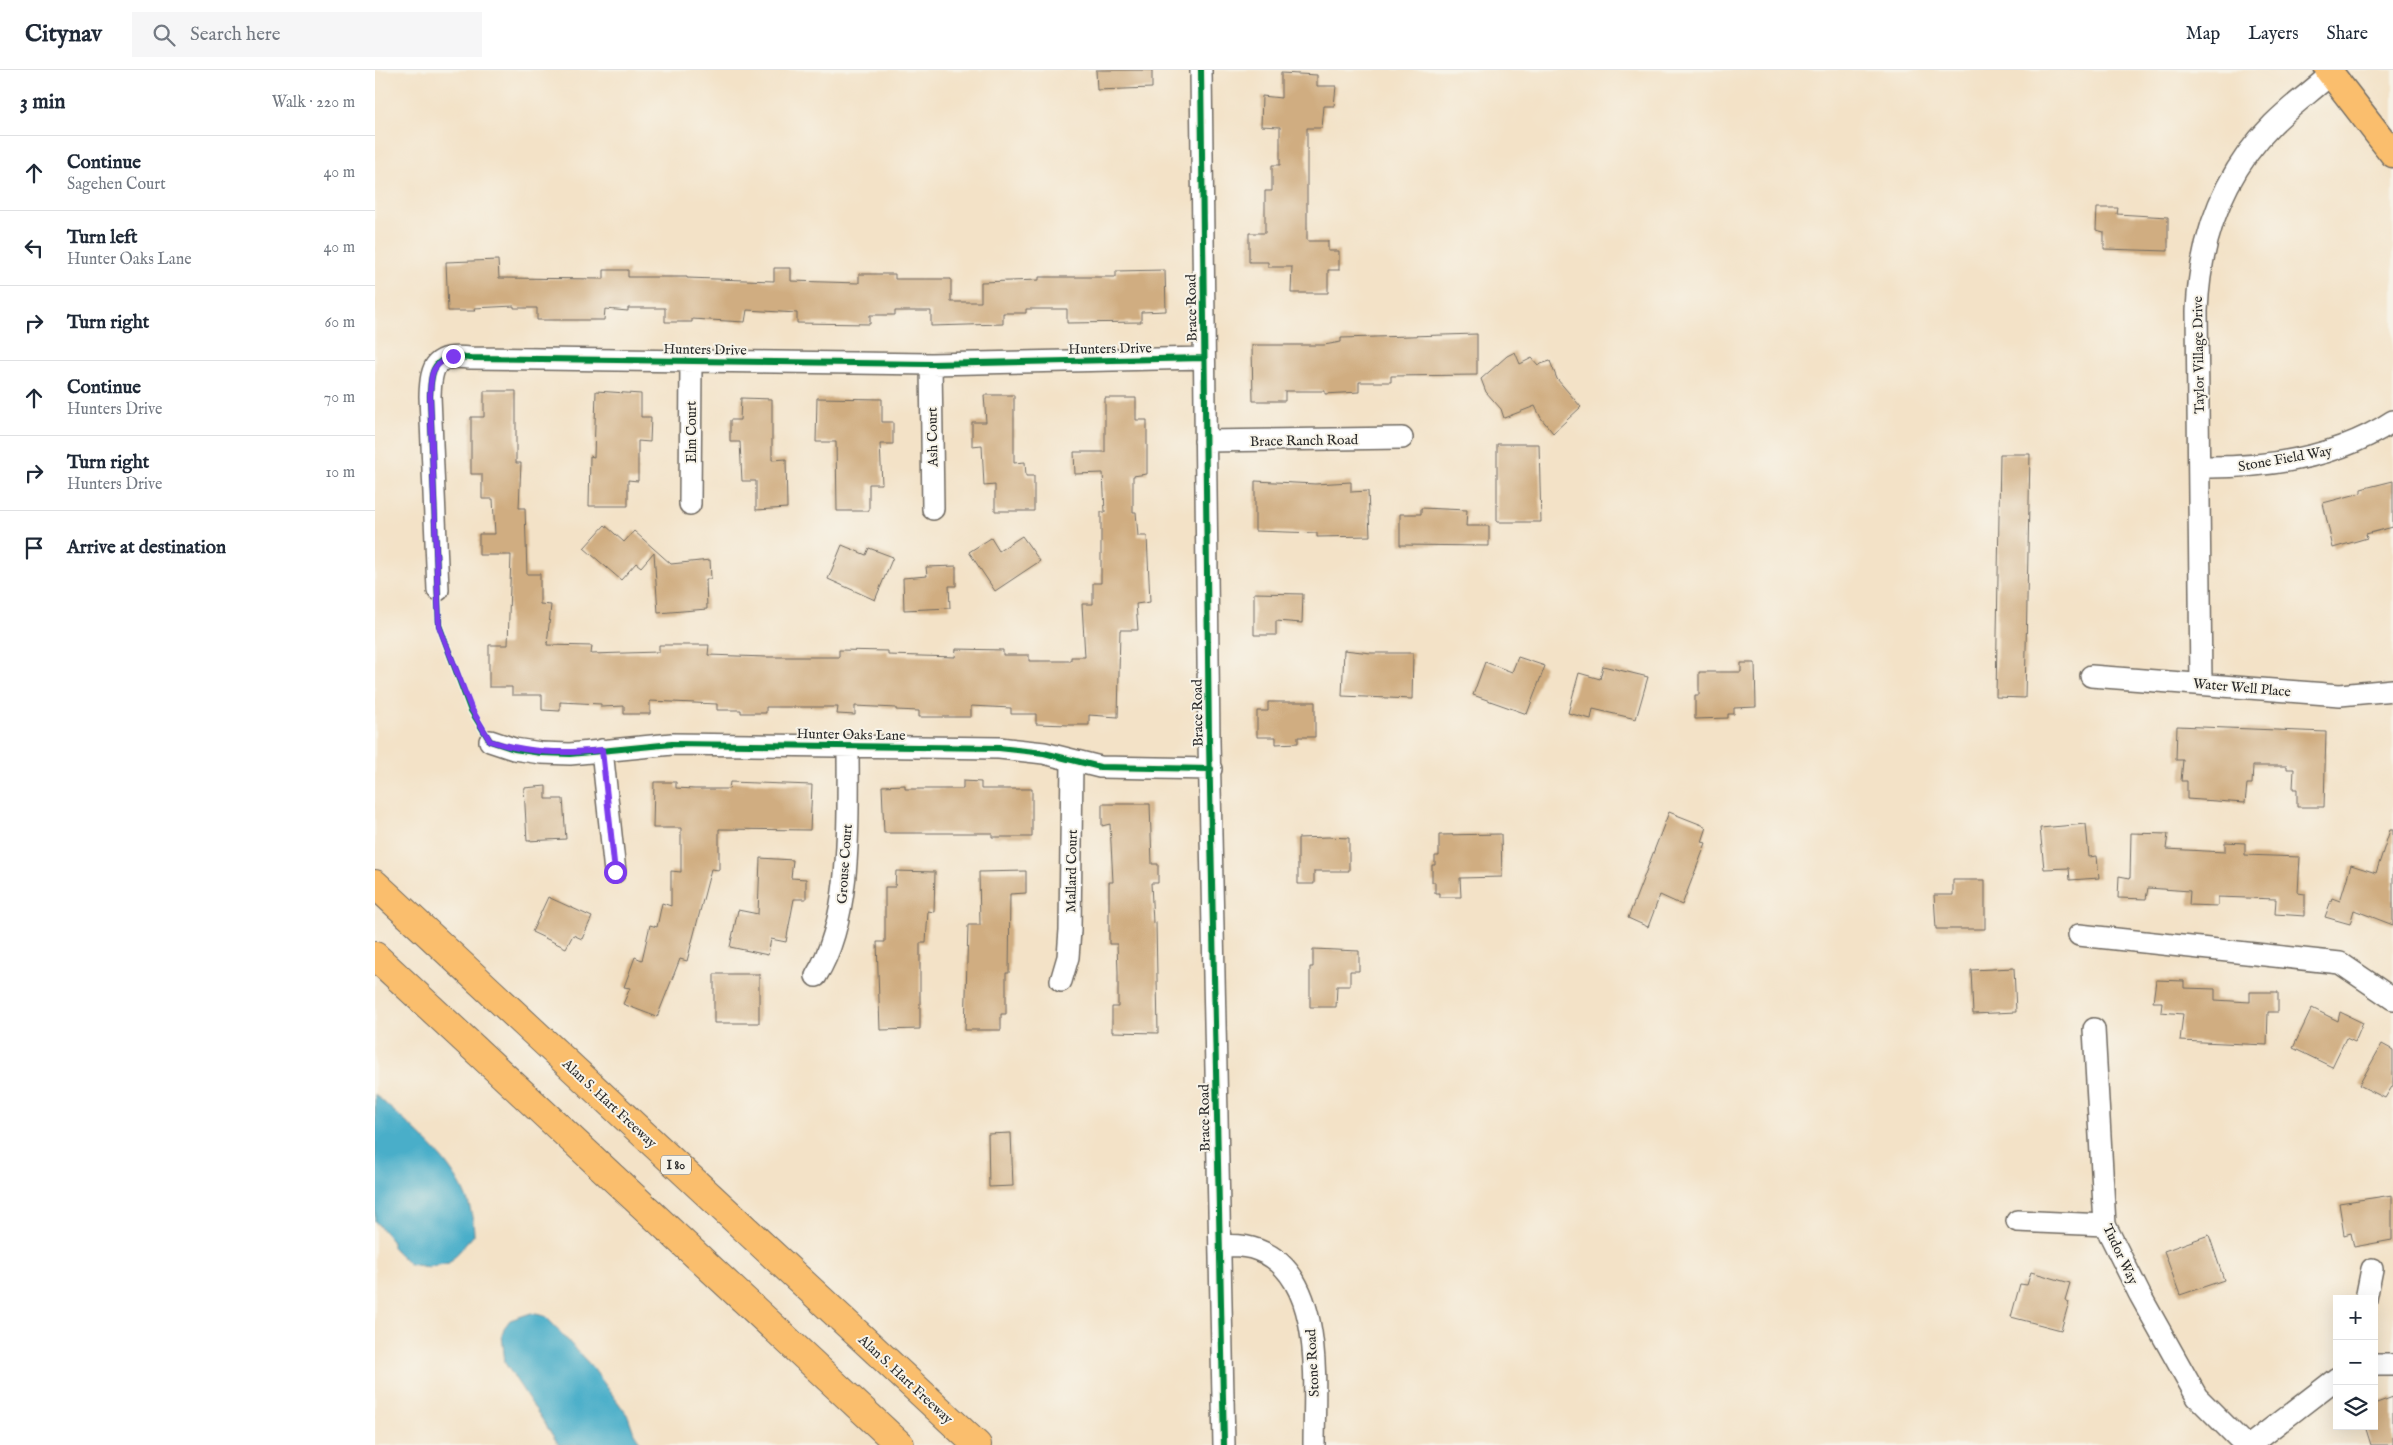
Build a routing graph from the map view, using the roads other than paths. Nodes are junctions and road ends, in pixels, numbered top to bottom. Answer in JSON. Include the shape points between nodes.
{"nodes":[{"id":1,"x":1201,"y":70,"type":"edge"},
{"id":2,"x":2330,"y":72,"type":"edge"},
{"id":3,"x":2393,"y":154,"type":"edge"},
{"id":4,"x":1204,"y":358,"type":"junction"},
{"id":5,"x":691,"y":361,"type":"junction"},
{"id":6,"x":931,"y":364,"type":"junction"},
{"id":7,"x":2393,"y":421,"type":"edge"},
{"id":8,"x":1402,"y":438,"type":"dead end"},
{"id":9,"x":1205,"y":441,"type":"junction"},
{"id":10,"x":2200,"y":467,"type":"junction"},
{"id":11,"x":690,"y":504,"type":"dead end"},
{"id":12,"x":933,"y":509,"type":"dead end"},
{"id":13,"x":438,"y":590,"type":"dead end"},
{"id":14,"x":2091,"y":676,"type":"dead end"},
{"id":15,"x":2201,"y":684,"type":"junction"},
{"id":16,"x":2393,"y":690,"type":"edge"},
{"id":17,"x":490,"y":741,"type":"dead end"},
{"id":18,"x":848,"y":746,"type":"junction"},
{"id":19,"x":602,"y":750,"type":"junction"},
{"id":20,"x":1072,"y":760,"type":"junction"},
{"id":21,"x":1211,"y":769,"type":"junction"},
{"id":22,"x":615,"y":872,"type":"dead end"},
{"id":23,"x":375,"y":884,"type":"edge"},
{"id":24,"x":2079,"y":935,"type":"dead end"},
{"id":25,"x":375,"y":956,"type":"edge"},
{"id":26,"x":816,"y":976,"type":"dead end"},
{"id":27,"x":1061,"y":981,"type":"dead end"},
{"id":28,"x":2393,"y":999,"type":"edge"},
{"id":29,"x":2094,"y":1029,"type":"dead end"},
{"id":30,"x":2017,"y":1221,"type":"dead end"},
{"id":31,"x":2105,"y":1225,"type":"junction"},
{"id":32,"x":1220,"y":1246,"type":"junction"},
{"id":33,"x":2372,"y":1269,"type":"dead end"},
{"id":34,"x":2367,"y":1295,"type":"edge"},
{"id":35,"x":2378,"y":1365,"type":"edge"},
{"id":36,"x":2393,"y":1365,"type":"edge"},
{"id":37,"x":2333,"y":1381,"type":"edge"},
{"id":38,"x":900,"y":1445,"type":"edge"},
{"id":39,"x":977,"y":1445,"type":"edge"},
{"id":40,"x":1224,"y":1445,"type":"edge"},
{"id":41,"x":1314,"y":1445,"type":"edge"},
{"id":42,"x":2245,"y":1445,"type":"edge"},
{"id":43,"x":2250,"y":1445,"type":"edge"}],
"edges":[{"from":1,"to":4,"type":"street","name":"Brace Road"},
{"from":2,"to":3,"type":"main road"},
{"from":2,"to":10,"type":"street","name":"Taylor Village Drive","via":[[2252,147],[2233,174],[2211,222],[2203,250],[2197,295]]},
{"from":4,"to":6,"type":"street","name":"Hunters Drive"},
{"from":4,"to":9,"type":"street","name":"Brace Road"},
{"from":5,"to":6,"type":"street","name":"Hunters Drive"},
{"from":5,"to":11,"type":"street","name":"Elm Court"},
{"from":5,"to":13,"type":"street","name":"Hunters Drive","via":[[453,356],[439,361],[431,373],[430,396]]},
{"from":6,"to":12,"type":"street","name":"Ash Court"},
{"from":7,"to":10,"type":"street","name":"Stone Field Way","via":[[2365,438],[2317,455],[2256,465]]},
{"from":8,"to":9,"type":"street","name":"Brace Ranch Road"},
{"from":9,"to":21,"type":"street","name":"Brace Road"},
{"from":10,"to":15,"type":"street","name":"Taylor Village Drive"},
{"from":14,"to":15,"type":"street","name":"Water Well Place"},
{"from":15,"to":16,"type":"street","name":"Water Well Place","via":[[2340,695]]},
{"from":17,"to":19,"type":"street","name":"Hunter Oaks Lane","via":[[541,753]]},
{"from":18,"to":19,"type":"street","name":"Hunter Oaks Lane","via":[[673,744]]},
{"from":18,"to":20,"type":"street","name":"Hunter Oaks Lane","via":[[1023,749]]},
{"from":18,"to":26,"type":"street","name":"Grouse Court","via":[[842,905],[835,937]]},
{"from":19,"to":22,"type":"street"},
{"from":20,"to":21,"type":"street","name":"Hunter Oaks Lane","via":[[1100,767]]},
{"from":20,"to":27,"type":"street","name":"Mallard Court","via":[[1070,930],[1068,957]]},
{"from":21,"to":32,"type":"street","name":"Brace Road"},
{"from":23,"to":39,"type":"highway","name":"Alan S. Hart Freeway","number":"I 80"},
{"from":24,"to":28,"type":"street","via":[[2340,963]]},
{"from":25,"to":38,"type":"highway"},
{"from":29,"to":31,"type":"street","name":"Tudor Way"},
{"from":30,"to":31,"type":"street"},
{"from":31,"to":42,"type":"street","name":"Tudor Way","via":[[2197,1397]]},
{"from":32,"to":40,"type":"street","name":"Brace Road"},
{"from":32,"to":41,"type":"street","name":"Stone Road","via":[[1241,1245],[1259,1250],[1277,1260],[1293,1278],[1306,1308],[1313,1342]]},
{"from":33,"to":34,"type":"street"},
{"from":35,"to":36,"type":"street"},
{"from":37,"to":43,"type":"street"}]}
